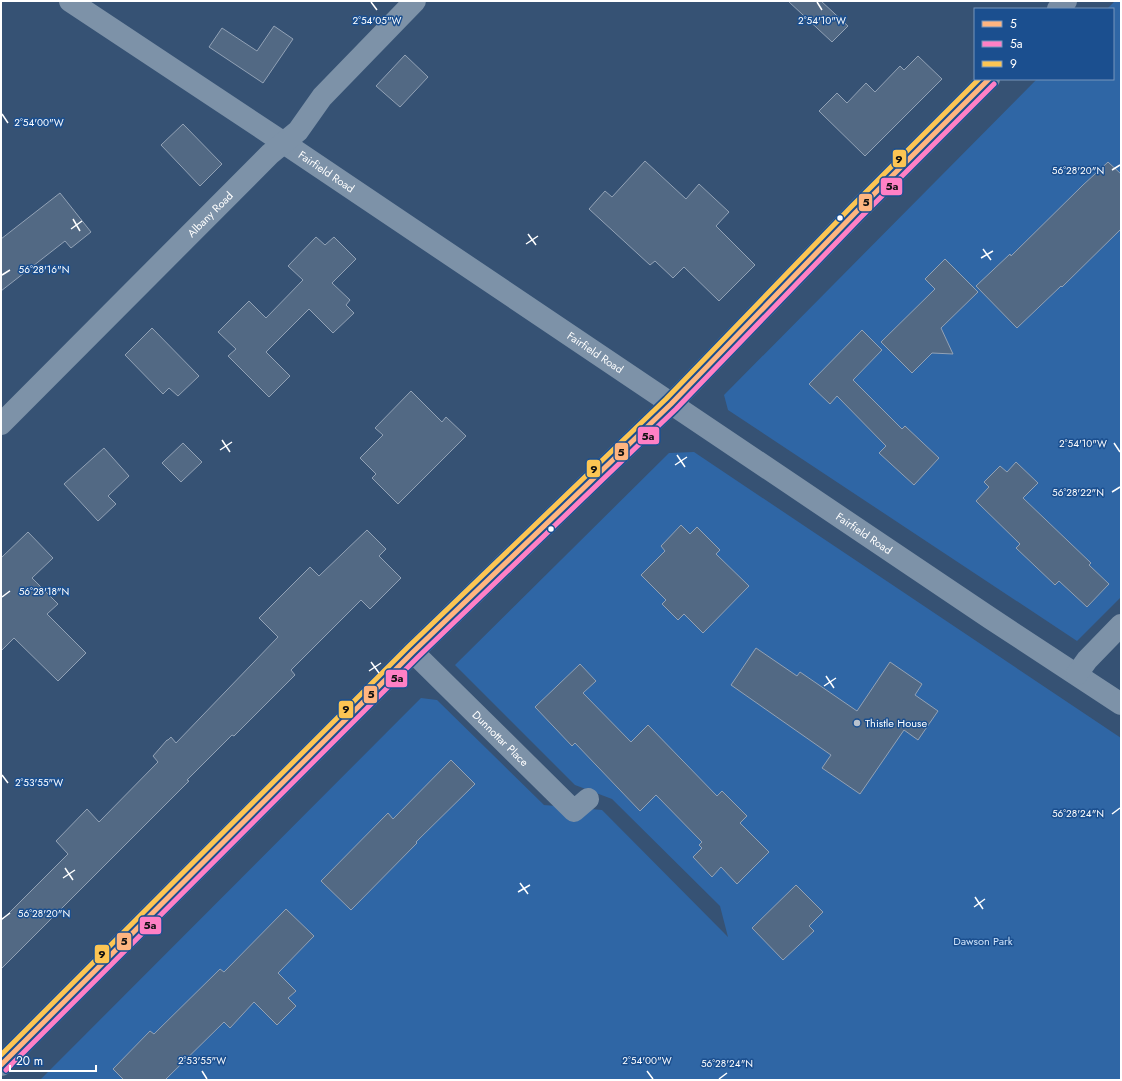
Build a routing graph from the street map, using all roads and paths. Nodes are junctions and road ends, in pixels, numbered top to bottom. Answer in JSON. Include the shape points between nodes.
{"nodes":[{"id":1,"x":70,"y":1,"type":"edge"},
{"id":2,"x":415,"y":1,"type":"edge"},
{"id":3,"x":987,"y":80,"type":"edge"},
{"id":4,"x":284,"y":143,"type":"junction"},
{"id":5,"x":671,"y":404,"type":"junction"},
{"id":6,"x":1,"y":424,"type":"edge"},
{"id":7,"x":1121,"y":625,"type":"edge"},
{"id":8,"x":413,"y":652,"type":"junction"},
{"id":9,"x":1077,"y":674,"type":"junction"},
{"id":10,"x":1121,"y":704,"type":"edge"},
{"id":11,"x":588,"y":799,"type":"dead end"},
{"id":12,"x":1,"y":1065,"type":"edge"}],
"edges":[{"from":1,"to":4,"type":"street","name":"Fairfield Road"},
{"from":2,"to":4,"type":"street","name":"Albany Road","via":[[322,97],[298,131]]},
{"from":3,"to":5,"type":"street"},
{"from":4,"to":5,"type":"street","name":"Fairfield Road"},
{"from":4,"to":6,"type":"street","name":"Albany Road","via":[[270,154]]},
{"from":5,"to":8,"type":"street"},
{"from":5,"to":9,"type":"street","name":"Fairfield Road"},
{"from":7,"to":9,"type":"street"},
{"from":8,"to":11,"type":"street","name":"Dunnottar Place","via":[[574,812]]},
{"from":8,"to":12,"type":"street"},
{"from":9,"to":10,"type":"street","name":"Fairfield Road"}]}
